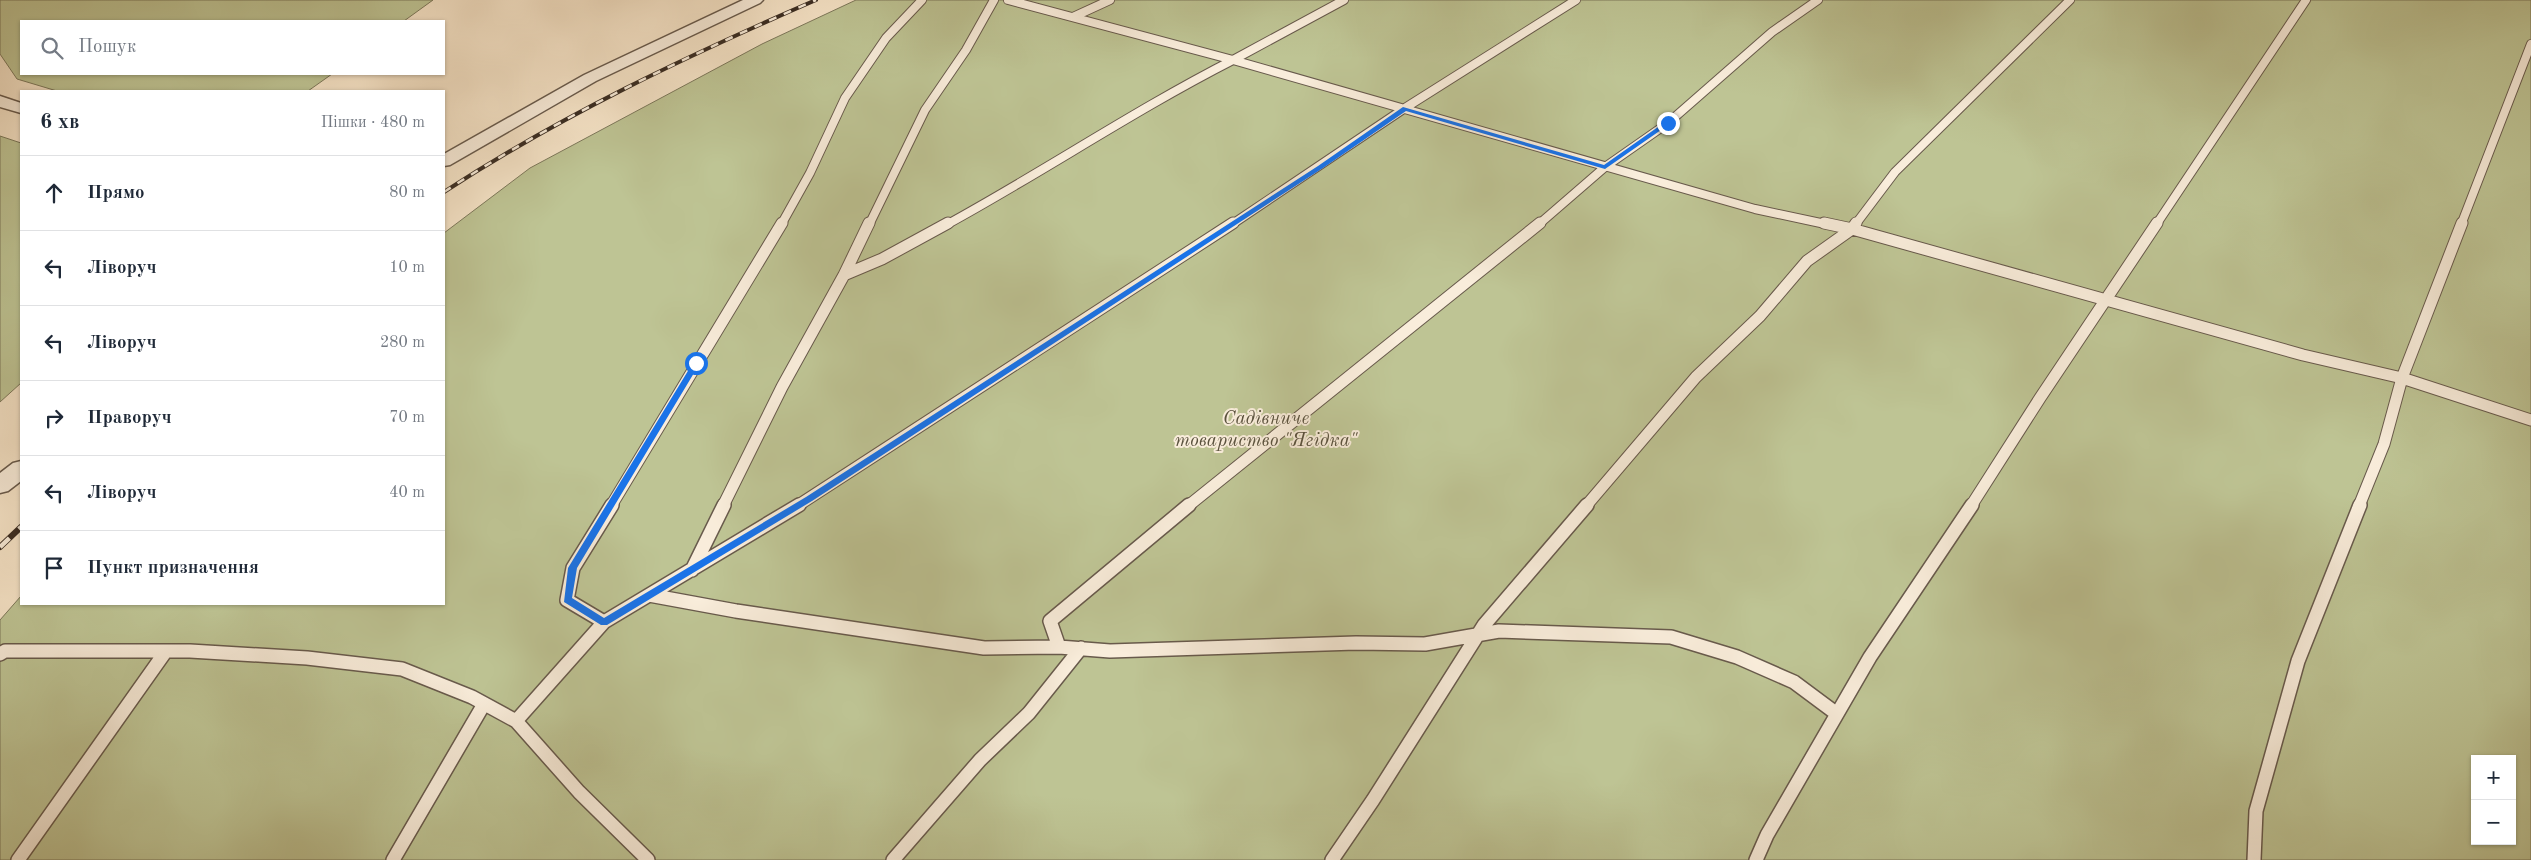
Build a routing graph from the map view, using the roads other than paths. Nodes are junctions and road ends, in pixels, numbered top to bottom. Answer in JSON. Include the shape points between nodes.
{"nodes":[{"id":1,"x":755,"y":0,"type":"edge"},
{"id":2,"x":922,"y":0,"type":"edge"},
{"id":3,"x":994,"y":0,"type":"edge"},
{"id":4,"x":1008,"y":0,"type":"edge"},
{"id":5,"x":1110,"y":0,"type":"edge"},
{"id":6,"x":1344,"y":0,"type":"edge"},
{"id":7,"x":1576,"y":0,"type":"edge"},
{"id":8,"x":1818,"y":0,"type":"edge"},
{"id":9,"x":2070,"y":0,"type":"edge"},
{"id":10,"x":2306,"y":0,"type":"edge"},
{"id":11,"x":1073,"y":17,"type":"junction"},
{"id":12,"x":2531,"y":44,"type":"edge"},
{"id":13,"x":1233,"y":60,"type":"junction"},
{"id":14,"x":0,"y":101,"type":"edge"},
{"id":15,"x":20,"y":108,"type":"edge"},
{"id":16,"x":1405,"y":108,"type":"junction"},
{"id":17,"x":445,"y":161,"type":"edge"},
{"id":18,"x":1605,"y":167,"type":"junction"},
{"id":19,"x":1852,"y":229,"type":"junction"},
{"id":20,"x":844,"y":275,"type":"junction"},
{"id":21,"x":2106,"y":299,"type":"junction"},
{"id":22,"x":2402,"y":378,"type":"junction"},
{"id":23,"x":2531,"y":420,"type":"edge"},
{"id":24,"x":20,"y":470,"type":"edge"},
{"id":25,"x":0,"y":485,"type":"edge"},
{"id":26,"x":692,"y":570,"type":"junction"},
{"id":27,"x":649,"y":595,"type":"junction"},
{"id":28,"x":604,"y":622,"type":"junction"},
{"id":29,"x":1059,"y":647,"type":"junction"},
{"id":30,"x":1080,"y":648,"type":"junction"},
{"id":31,"x":166,"y":651,"type":"junction"},
{"id":32,"x":0,"y":654,"type":"edge"},
{"id":33,"x":484,"y":704,"type":"junction"},
{"id":34,"x":1837,"y":714,"type":"junction"},
{"id":35,"x":516,"y":721,"type":"junction"},
{"id":36,"x":18,"y":860,"type":"edge"},
{"id":37,"x":393,"y":860,"type":"edge"},
{"id":38,"x":648,"y":860,"type":"edge"},
{"id":39,"x":893,"y":860,"type":"edge"},
{"id":40,"x":1332,"y":860,"type":"edge"},
{"id":41,"x":1756,"y":860,"type":"edge"},
{"id":42,"x":2254,"y":860,"type":"edge"}],
"edges":[{"from":1,"to":17,"type":"street","via":[[590,78]]},
{"from":2,"to":28,"type":"lane","via":[[886,38],[845,98],[810,173],[765,254],[572,568],[567,600]]},
{"from":3,"to":20,"type":"lane","via":[[966,50],[924,110]]},
{"from":4,"to":11,"type":"lane"},
{"from":5,"to":11,"type":"lane"},
{"from":6,"to":13,"type":"lane"},
{"from":7,"to":16,"type":"lane"},
{"from":8,"to":18,"type":"lane","via":[[1772,32],[1668,123]]},
{"from":9,"to":19,"type":"lane","via":[[1895,172]]},
{"from":10,"to":21,"type":"lane"},
{"from":11,"to":13,"type":"lane"},
{"from":12,"to":22,"type":"lane"},
{"from":13,"to":16,"type":"lane"},
{"from":13,"to":20,"type":"lane","via":[[1182,86],[1000,196],[882,259]]},
{"from":14,"to":15,"type":"street"},
{"from":16,"to":18,"type":"lane"},
{"from":16,"to":26,"type":"lane","via":[[1320,167],[841,478]]},
{"from":18,"to":19,"type":"lane","via":[[1755,209]]},
{"from":18,"to":29,"type":"lane","via":[[1050,621]]},
{"from":19,"to":21,"type":"lane"},
{"from":19,"to":40,"type":"lane","via":[[1807,261],[1760,316],[1696,377],[1484,625]]},
{"from":20,"to":26,"type":"lane","via":[[782,387]]},
{"from":21,"to":22,"type":"lane","via":[[2303,355]]},
{"from":21,"to":34,"type":"lane","via":[[1870,657]]},
{"from":22,"to":23,"type":"lane"},
{"from":22,"to":42,"type":"lane","via":[[2384,444],[2298,661],[2256,811]]},
{"from":24,"to":25,"type":"street"},
{"from":26,"to":27,"type":"lane"},
{"from":27,"to":28,"type":"lane"},
{"from":27,"to":29,"type":"lane","via":[[984,648]]},
{"from":28,"to":35,"type":"lane"},
{"from":29,"to":30,"type":"lane"},
{"from":30,"to":34,"type":"lane","via":[[1424,644],[1499,631],[1671,637],[1737,657],[1794,682]]},
{"from":30,"to":39,"type":"lane","via":[[1029,713],[980,760]]},
{"from":31,"to":32,"type":"lane","via":[[5,651]]},
{"from":31,"to":33,"type":"lane","via":[[307,658],[402,670]]},
{"from":31,"to":36,"type":"lane"},
{"from":33,"to":35,"type":"lane"},
{"from":33,"to":37,"type":"lane"},
{"from":34,"to":41,"type":"lane","via":[[1767,834]]},
{"from":35,"to":38,"type":"lane","via":[[578,792]]}]}
